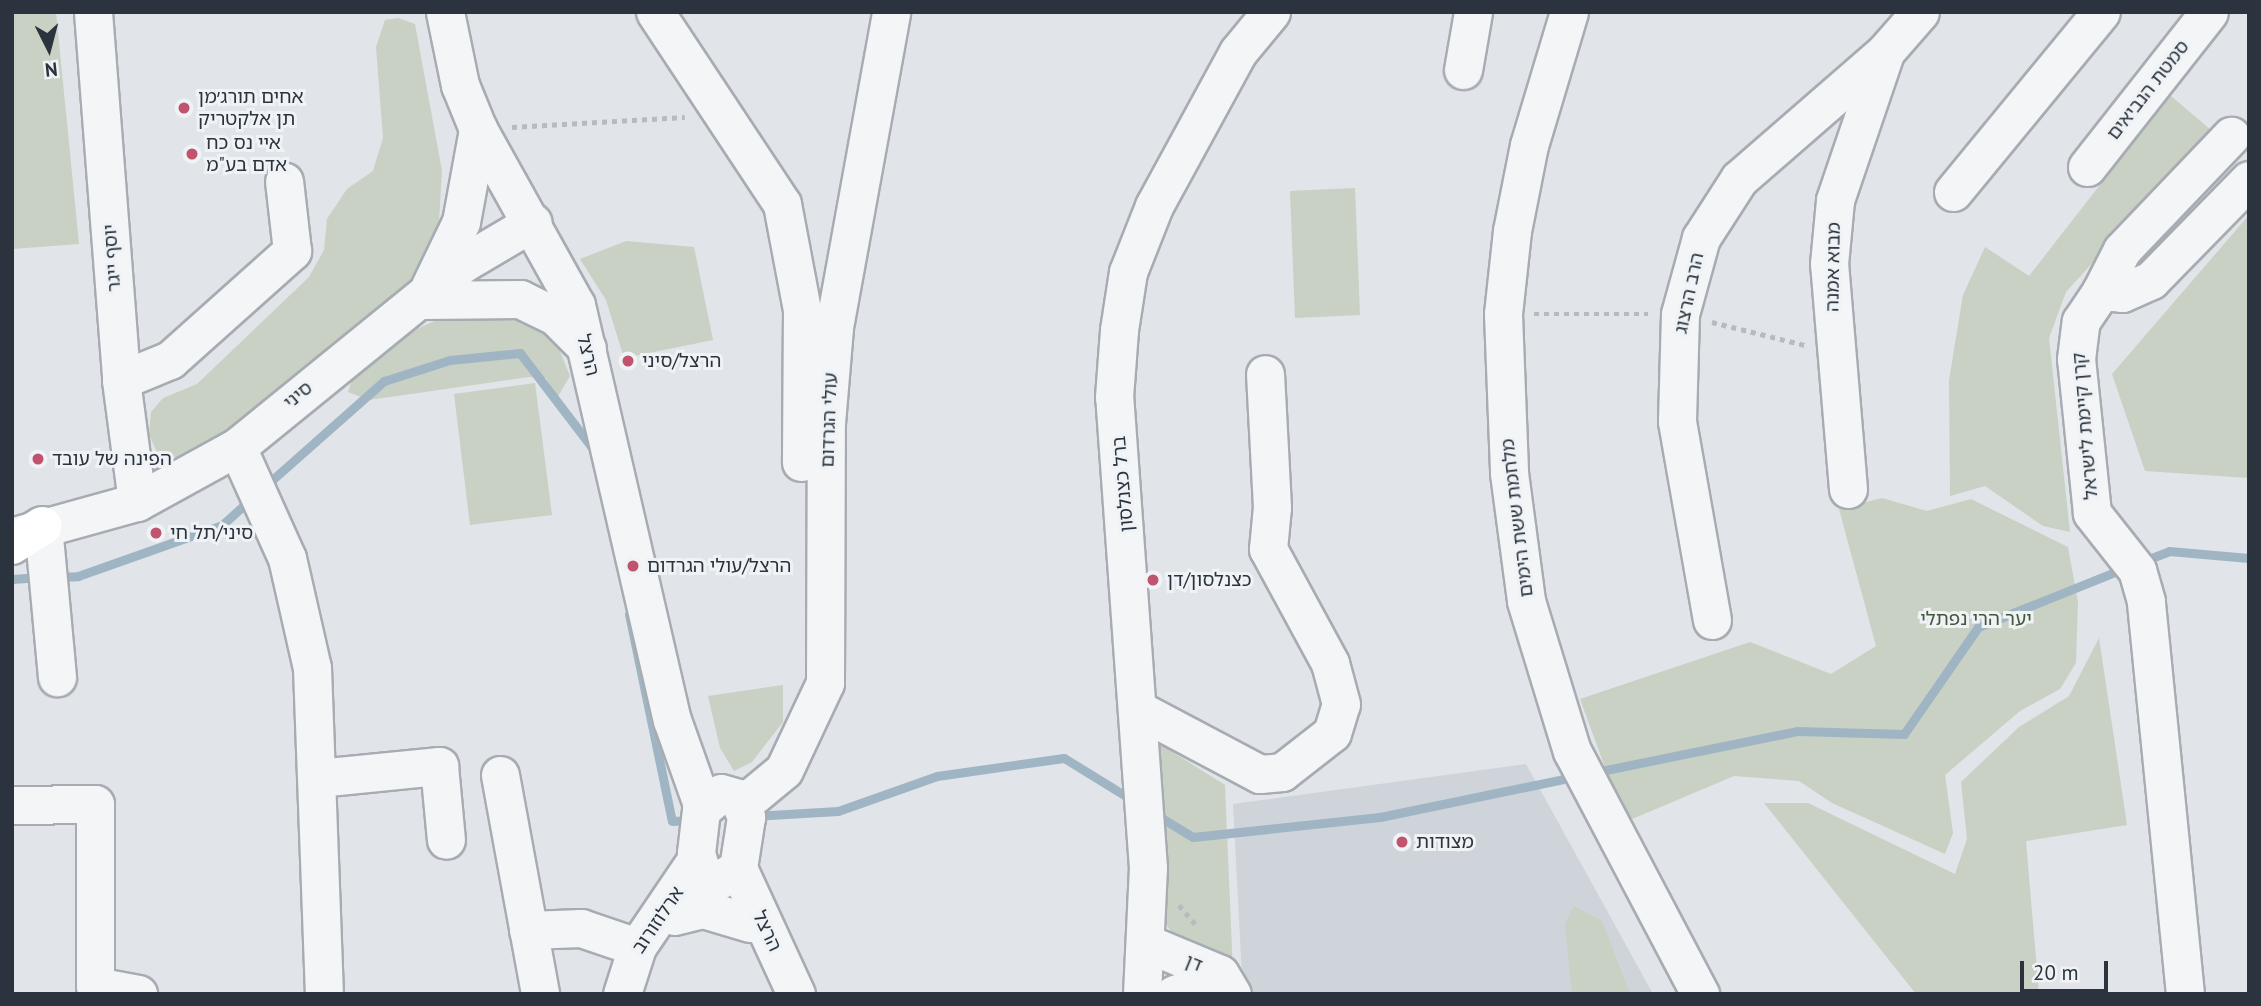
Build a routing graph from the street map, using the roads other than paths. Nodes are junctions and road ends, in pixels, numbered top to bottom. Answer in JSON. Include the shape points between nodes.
{"nodes":[{"id":1,"x":93,"y":12,"type":"edge"},
{"id":2,"x":446,"y":12,"type":"edge"},
{"id":3,"x":655,"y":12,"type":"edge"},
{"id":4,"x":891,"y":12,"type":"edge"},
{"id":5,"x":1271,"y":12,"type":"edge"},
{"id":6,"x":1473,"y":12,"type":"edge"},
{"id":7,"x":1569,"y":12,"type":"edge"},
{"id":8,"x":1920,"y":12,"type":"edge"},
{"id":9,"x":2101,"y":12,"type":"edge"},
{"id":10,"x":2208,"y":12,"type":"edge"},
{"id":11,"x":1885,"y":52,"type":"junction"},
{"id":12,"x":1463,"y":70,"type":"dead end"},
{"id":13,"x":478,"y":129,"type":"junction"},
{"id":14,"x":2231,"y":136,"type":"dead end"},
{"id":15,"x":2087,"y":167,"type":"dead end"},
{"id":16,"x":2249,"y":180,"type":"edge"},
{"id":17,"x":284,"y":181,"type":"dead end"},
{"id":18,"x":1953,"y":192,"type":"dead end"},
{"id":19,"x":533,"y":222,"type":"junction"},
{"id":20,"x":2101,"y":291,"type":"junction"},
{"id":21,"x":424,"y":300,"type":"junction"},
{"id":22,"x":587,"y":348,"type":"junction"},
{"id":23,"x":1265,"y":374,"type":"dead end"},
{"id":24,"x":121,"y":380,"type":"junction"},
{"id":25,"x":237,"y":447,"type":"junction"},
{"id":26,"x":1848,"y":489,"type":"dead end"},
{"id":27,"x":137,"y":502,"type":"junction"},
{"id":28,"x":18,"y":530,"type":"edge"},
{"id":29,"x":1712,"y":620,"type":"dead end"},
{"id":30,"x":825,"y":659,"type":"junction"},
{"id":31,"x":57,"y":677,"type":"dead end"},
{"id":32,"x":1138,"y":709,"type":"junction"},
{"id":33,"x":500,"y":775,"type":"dead end"},
{"id":34,"x":318,"y":778,"type":"junction"},
{"id":35,"x":721,"y":801,"type":"junction"},
{"id":36,"x":12,"y":806,"type":"edge"},
{"id":37,"x":446,"y":840,"type":"dead end"},
{"id":38,"x":716,"y":872,"type":"junction"},
{"id":39,"x":674,"y":916,"type":"junction"},
{"id":40,"x":750,"y":923,"type":"junction"},
{"id":41,"x":528,"y":930,"type":"junction"},
{"id":42,"x":1146,"y":943,"type":"junction"},
{"id":43,"x":637,"y":947,"type":"junction"},
{"id":44,"x":624,"y":988,"type":"edge"},
{"id":45,"x":138,"y":994,"type":"edge"},
{"id":46,"x":324,"y":994,"type":"edge"},
{"id":47,"x":540,"y":994,"type":"edge"},
{"id":48,"x":796,"y":994,"type":"edge"},
{"id":49,"x":1142,"y":994,"type":"edge"},
{"id":50,"x":1174,"y":994,"type":"edge"},
{"id":51,"x":1219,"y":994,"type":"edge"},
{"id":52,"x":1232,"y":994,"type":"edge"},
{"id":53,"x":1700,"y":994,"type":"edge"},
{"id":54,"x":2185,"y":994,"type":"edge"}],
"edges":[{"from":1,"to":24,"type":"street","name":"יוסף ייגר"},
{"from":2,"to":13,"type":"street","name":"הרצל","via":[[460,85]]},
{"from":3,"to":30,"type":"street","via":[[662,31],[728,115],[782,204],[796,260],[801,606],[807,635]]},
{"from":4,"to":30,"type":"street","name":"עולי הגרדום","via":[[834,327],[826,423]]},
{"from":5,"to":32,"type":"street","name":"ברל כצנלסון","via":[[1238,52],[1192,132],[1128,272],[1114,397]]},
{"from":6,"to":12,"type":"street"},
{"from":7,"to":53,"type":"street","name":"מלחמת ששת הימים","via":[[1529,145],[1512,231],[1503,314],[1510,486],[1526,601],[1572,751]]},
{"from":8,"to":11,"type":"street","name":"הרב הרצוג"},
{"from":9,"to":18,"type":"street"},
{"from":10,"to":15,"type":"street","name":"סמטת הנביאים"},
{"from":11,"to":26,"type":"street","name":"מבוא אמנה","via":[[1835,200],[1830,251]]},
{"from":11,"to":29,"type":"street","name":"הרב הרצוג","via":[[1739,179],[1700,238],[1680,314],[1677,421]]},
{"from":13,"to":19,"type":"street","name":"הרצל"},
{"from":13,"to":21,"type":"street","via":[[461,222]]},
{"from":14,"to":20,"type":"street","name":"קרן קיימת לישראל","via":[[2122,250]]},
{"from":16,"to":20,"type":"street","via":[[2151,280],[2122,293]]},
{"from":17,"to":24,"type":"street","via":[[292,251],[170,360]]},
{"from":19,"to":21,"type":"street","name":"סיני","via":[[462,264]]},
{"from":19,"to":22,"type":"street","name":"הרצל","via":[[576,305]]},
{"from":20,"to":54,"type":"street","name":"קרן קיימת לישראל","via":[[2081,321],[2076,359],[2092,513],[2137,570],[2146,601]]},
{"from":21,"to":22,"type":"street","via":[[520,299],[555,316]]},
{"from":21,"to":25,"type":"street","name":"סיני"},
{"from":22,"to":35,"type":"street","name":"הרצל","via":[[672,720]]},
{"from":23,"to":32,"type":"street","via":[[1272,508],[1268,549],[1330,663],[1342,704],[1332,733],[1282,772],[1260,774]]},
{"from":24,"to":27,"type":"street","name":"יוסף ייגר"},
{"from":25,"to":27,"type":"street","name":"סיני"},
{"from":25,"to":34,"type":"street","via":[[287,558],[312,668]]},
{"from":27,"to":28,"type":"street","name":"סיני"},
{"from":28,"to":31,"type":"street"},
{"from":30,"to":35,"type":"street","name":"עולי הגרדום","via":[[825,683],[807,731],[784,770]]},
{"from":32,"to":42,"type":"street","name":"ברל כצנלסון","via":[[1148,868]]},
{"from":33,"to":41,"type":"street"},
{"from":34,"to":37,"type":"street","via":[[439,766]]},
{"from":34,"to":46,"type":"street"},
{"from":35,"to":38,"type":"street"},
{"from":36,"to":45,"type":"street","via":[[95,804],[95,986]]},
{"from":38,"to":39,"type":"street","name":"ארלוזורוב"},
{"from":38,"to":40,"type":"street","name":"הרצל"},
{"from":38,"to":43,"type":"street","name":"ארלוזורוב"},
{"from":38,"to":48,"type":"street","name":"הרצל"},
{"from":39,"to":40,"type":"street","via":[[703,909]]},
{"from":39,"to":44,"type":"street","name":"ארלוזורוב"},
{"from":40,"to":48,"type":"street","name":"הרצל"},
{"from":41,"to":43,"type":"street","via":[[581,928]]},
{"from":41,"to":47,"type":"street"},
{"from":42,"to":49,"type":"street","name":"ברל כצנלסון"},
{"from":42,"to":52,"type":"street","name":"דן","via":[[1220,974]]},
{"from":43,"to":44,"type":"street","name":"ארלוזורוב"},
{"from":50,"to":51,"type":"street","name":"דן","via":[[1204,984]]}]}
